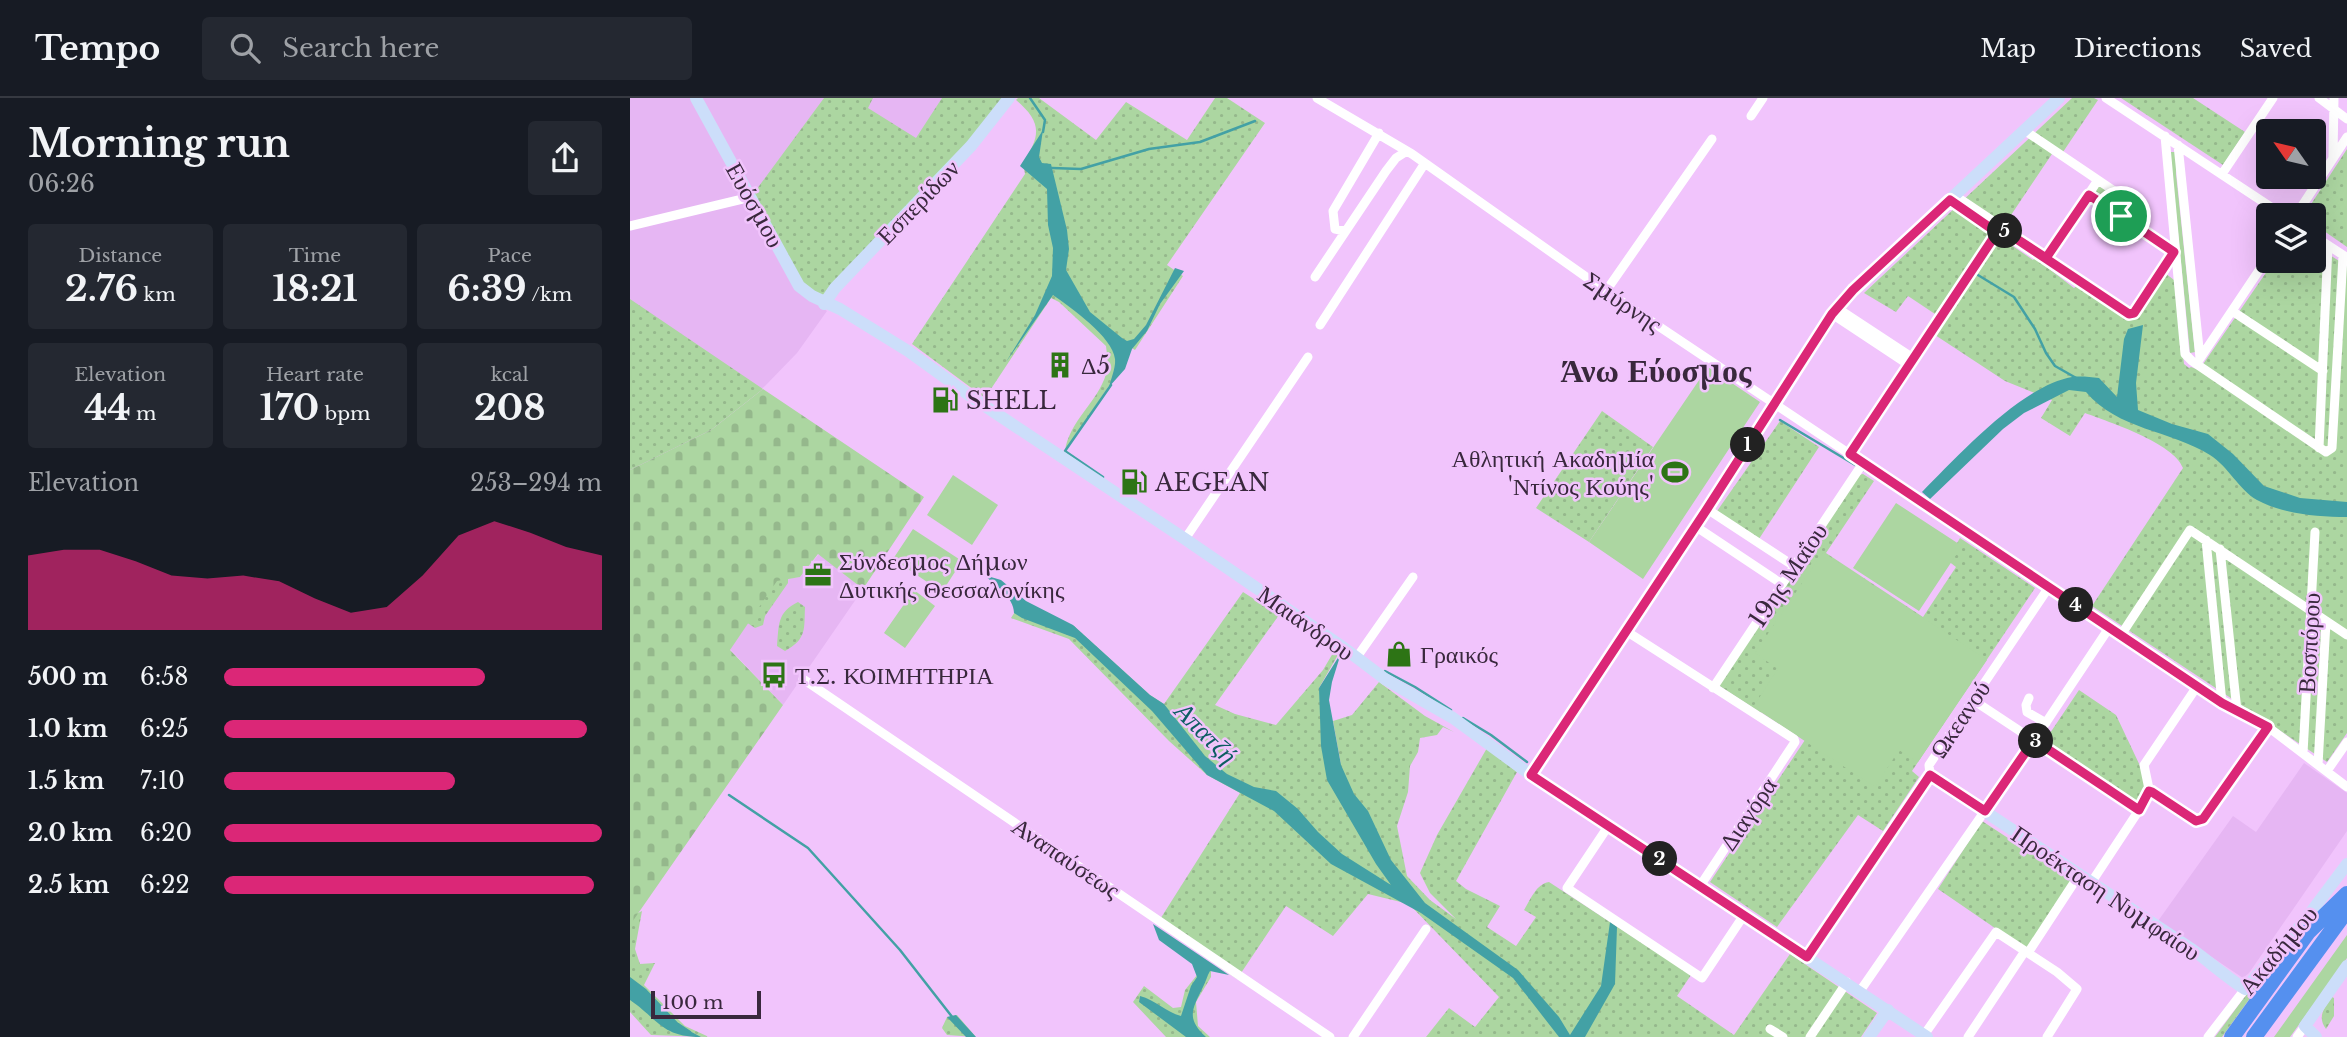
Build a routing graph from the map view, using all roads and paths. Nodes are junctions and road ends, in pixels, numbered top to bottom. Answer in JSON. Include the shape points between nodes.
{"nodes":[{"id":1,"x":696,"y":98,"type":"edge"},
{"id":2,"x":1009,"y":98,"type":"edge"},
{"id":3,"x":1317,"y":98,"type":"edge"},
{"id":4,"x":1763,"y":98,"type":"edge"},
{"id":5,"x":2059,"y":98,"type":"edge"},
{"id":6,"x":2106,"y":98,"type":"edge"},
{"id":7,"x":2273,"y":98,"type":"edge"},
{"id":8,"x":2319,"y":98,"type":"edge"},
{"id":9,"x":2333,"y":103,"type":"edge"},
{"id":10,"x":1751,"y":116,"type":"dead end"},
{"id":11,"x":2347,"y":119,"type":"edge"},
{"id":12,"x":2024,"y":130,"type":"junction"},
{"id":13,"x":1378,"y":134,"type":"junction"},
{"id":14,"x":2165,"y":136,"type":"junction"},
{"id":15,"x":2347,"y":137,"type":"edge"},
{"id":16,"x":1712,"y":139,"type":"dead end"},
{"id":17,"x":2178,"y":145,"type":"junction"},
{"id":18,"x":1407,"y":151,"type":"junction"},
{"id":19,"x":2332,"y":159,"type":"junction"},
{"id":20,"x":1425,"y":163,"type":"junction"},
{"id":21,"x":2222,"y":174,"type":"junction"},
{"id":22,"x":2098,"y":180,"type":"junction"},
{"id":23,"x":2089,"y":195,"type":"junction"},
{"id":24,"x":751,"y":197,"type":"junction"},
{"id":25,"x":1952,"y":198,"type":"junction"},
{"id":26,"x":2265,"y":203,"type":"edge"},
{"id":27,"x":2304,"y":203,"type":"edge"},
{"id":28,"x":2121,"y":216,"type":"junction"},
{"id":29,"x":630,"y":226,"type":"edge"},
{"id":30,"x":2000,"y":228,"type":"junction"},
{"id":31,"x":1345,"y":231,"type":"junction"},
{"id":32,"x":2328,"y":245,"type":"joint"},
{"id":33,"x":2174,"y":252,"type":"junction"},
{"id":34,"x":2345,"y":257,"type":"edge"},
{"id":35,"x":2046,"y":258,"type":"junction"},
{"id":36,"x":2257,"y":273,"type":"edge"},
{"id":37,"x":1315,"y":277,"type":"dead end"},
{"id":38,"x":1606,"y":291,"type":"junction"},
{"id":39,"x":824,"y":303,"type":"junction"},
{"id":40,"x":1834,"y":311,"type":"junction"},
{"id":41,"x":2232,"y":311,"type":"junction"},
{"id":42,"x":1320,"y":325,"type":"dead end"},
{"id":43,"x":2337,"y":354,"type":"junction"},
{"id":44,"x":1308,"y":357,"type":"dead end"},
{"id":45,"x":1911,"y":361,"type":"junction"},
{"id":46,"x":2199,"y":361,"type":"junction"},
{"id":47,"x":2347,"y":361,"type":"edge"},
{"id":48,"x":2323,"y":371,"type":"junction"},
{"id":49,"x":1774,"y":405,"type":"junction"},
{"id":50,"x":2319,"y":448,"type":"junction"},
{"id":51,"x":1850,"y":454,"type":"junction"},
{"id":52,"x":1863,"y":463,"type":"junction"},
{"id":53,"x":1707,"y":509,"type":"junction"},
{"id":54,"x":1695,"y":526,"type":"junction"},
{"id":55,"x":2315,"y":532,"type":"dead end"},
{"id":56,"x":1185,"y":539,"type":"junction"},
{"id":57,"x":2206,"y":540,"type":"junction"},
{"id":58,"x":2220,"y":549,"type":"junction"},
{"id":59,"x":1794,"y":566,"type":"junction"},
{"id":60,"x":1413,"y":577,"type":"dead end"},
{"id":61,"x":1782,"y":584,"type":"junction"},
{"id":62,"x":2049,"y":587,"type":"junction"},
{"id":63,"x":2312,"y":612,"type":"junction"},
{"id":64,"x":2326,"y":622,"type":"junction"},
{"id":65,"x":2109,"y":628,"type":"junction"},
{"id":66,"x":1626,"y":631,"type":"junction"},
{"id":67,"x":2120,"y":635,"type":"junction"},
{"id":68,"x":2347,"y":635,"type":"edge"},
{"id":69,"x":1357,"y":657,"type":"junction"},
{"id":70,"x":803,"y":679,"type":"dead end"},
{"id":71,"x":2198,"y":685,"type":"junction"},
{"id":72,"x":1713,"y":688,"type":"junction"},
{"id":73,"x":2029,"y":698,"type":"dead end"},
{"id":74,"x":1973,"y":700,"type":"junction"},
{"id":75,"x":2222,"y":703,"type":"junction"},
{"id":76,"x":2237,"y":711,"type":"junction"},
{"id":77,"x":2046,"y":723,"type":"junction"},
{"id":78,"x":2268,"y":727,"type":"junction"},
{"id":79,"x":2034,"y":740,"type":"junction"},
{"id":80,"x":2347,"y":742,"type":"edge"},
{"id":81,"x":2303,"y":753,"type":"junction"},
{"id":82,"x":2318,"y":765,"type":"junction"},
{"id":83,"x":2327,"y":771,"type":"junction"},
{"id":84,"x":1531,"y":775,"type":"junction"},
{"id":85,"x":1930,"y":775,"type":"junction"},
{"id":86,"x":2347,"y":787,"type":"edge"},
{"id":87,"x":2149,"y":791,"type":"junction"},
{"id":88,"x":2139,"y":810,"type":"junction"},
{"id":89,"x":1985,"y":811,"type":"junction"},
{"id":90,"x":1609,"y":825,"type":"junction"},
{"id":91,"x":2347,"y":863,"type":"edge"},
{"id":92,"x":2079,"y":875,"type":"junction"},
{"id":93,"x":2091,"y":883,"type":"junction"},
{"id":94,"x":1700,"y":886,"type":"junction"},
{"id":95,"x":2347,"y":895,"type":"edge"},
{"id":96,"x":2347,"y":910,"type":"edge"},
{"id":97,"x":1744,"y":915,"type":"junction"},
{"id":98,"x":2347,"y":917,"type":"edge"},
{"id":99,"x":1426,"y":929,"type":"dead end"},
{"id":100,"x":2026,"y":952,"type":"junction"},
{"id":101,"x":1807,"y":957,"type":"junction"},
{"id":102,"x":2347,"y":966,"type":"edge"},
{"id":103,"x":1847,"y":982,"type":"junction"},
{"id":104,"x":2245,"y":989,"type":"junction"},
{"id":105,"x":1860,"y":991,"type":"junction"},
{"id":106,"x":1888,"y":1010,"type":"junction"},
{"id":107,"x":1770,"y":1029,"type":"dead end"},
{"id":108,"x":2301,"y":1032,"type":"edge"},
{"id":109,"x":1926,"y":1036,"type":"edge"},
{"id":110,"x":1330,"y":1037,"type":"edge"},
{"id":111,"x":1353,"y":1037,"type":"edge"},
{"id":112,"x":1783,"y":1037,"type":"edge"},
{"id":113,"x":1810,"y":1037,"type":"edge"},
{"id":114,"x":1870,"y":1037,"type":"edge"},
{"id":115,"x":1968,"y":1037,"type":"edge"},
{"id":116,"x":2047,"y":1037,"type":"edge"},
{"id":117,"x":2208,"y":1037,"type":"edge"},
{"id":118,"x":2232,"y":1037,"type":"edge"},
{"id":119,"x":2244,"y":1037,"type":"edge"},
{"id":120,"x":2254,"y":1037,"type":"edge"},
{"id":121,"x":2267,"y":1037,"type":"edge"},
{"id":122,"x":2316,"y":1037,"type":"edge"}],
"edges":[{"from":1,"to":24,"type":"street","name":"Ευόσμου"},
{"from":2,"to":39,"type":"street","name":"Εσπερίδων","via":[[978,138]]},
{"from":3,"to":13,"type":"street","name":"Σμύρνης"},
{"from":4,"to":10,"type":"street"},
{"from":5,"to":12,"type":"street"},
{"from":6,"to":14,"type":"street"},
{"from":7,"to":21,"type":"street"},
{"from":8,"to":9,"type":"street"},
{"from":9,"to":11,"type":"street"},
{"from":9,"to":19,"type":"street"},
{"from":12,"to":22,"type":"street"},
{"from":12,"to":25,"type":"street"},
{"from":13,"to":18,"type":"street","name":"Σμύρνης"},
{"from":13,"to":31,"type":"street","via":[[1333,211],[1335,229]]},
{"from":14,"to":17,"type":"street"},
{"from":14,"to":33,"type":"street"},
{"from":15,"to":19,"type":"street"},
{"from":16,"to":38,"type":"street"},
{"from":17,"to":21,"type":"street"},
{"from":17,"to":46,"type":"street"},
{"from":18,"to":20,"type":"street","name":"Σμύρνης"},
{"from":18,"to":31,"type":"street","via":[[1396,158]]},
{"from":19,"to":27,"type":"street"},
{"from":20,"to":38,"type":"street","name":"Σμύρνης"},
{"from":20,"to":42,"type":"street"},
{"from":21,"to":26,"type":"street"},
{"from":22,"to":23,"type":"street"},
{"from":22,"to":28,"type":"street","via":[[2130,202]]},
{"from":23,"to":28,"type":"street"},
{"from":23,"to":35,"type":"street"},
{"from":24,"to":29,"type":"street"},
{"from":24,"to":39,"type":"street","name":"Ευόσμου","via":[[799,286]]},
{"from":25,"to":30,"type":"street","via":[[1989,227]]},
{"from":25,"to":40,"type":"street"},
{"from":28,"to":33,"type":"street"},
{"from":30,"to":35,"type":"street"},
{"from":30,"to":45,"type":"street"},
{"from":31,"to":37,"type":"street"},
{"from":32,"to":34,"type":"street"},
{"from":32,"to":48,"type":"street"},
{"from":33,"to":35,"type":"street","via":[[2129,314]]},
{"from":33,"to":46,"type":"street","via":[[2184,350],[2188,358]]},
{"from":34,"to":43,"type":"street"},
{"from":36,"to":41,"type":"street"},
{"from":38,"to":49,"type":"street","name":"Σμύρνης"},
{"from":39,"to":56,"type":"street","name":"Μαιάνδρου","via":[[908,351]]},
{"from":40,"to":45,"type":"street"},
{"from":40,"to":49,"type":"street"},
{"from":41,"to":46,"type":"street"},
{"from":41,"to":48,"type":"street"},
{"from":43,"to":47,"type":"street"},
{"from":43,"to":50,"type":"street","via":[[2332,448],[2326,452]]},
{"from":44,"to":56,"type":"street"},
{"from":45,"to":51,"type":"street"},
{"from":46,"to":50,"type":"street"},
{"from":48,"to":50,"type":"street"},
{"from":49,"to":51,"type":"street","name":"Σμύρνης"},
{"from":49,"to":53,"type":"street"},
{"from":51,"to":52,"type":"street","name":"Σμύρνης"},
{"from":52,"to":59,"type":"street","name":"19ης Μαΐου"},
{"from":52,"to":62,"type":"street","name":"Σμύρνης"},
{"from":53,"to":54,"type":"street"},
{"from":53,"to":59,"type":"street"},
{"from":54,"to":61,"type":"street"},
{"from":54,"to":66,"type":"street"},
{"from":55,"to":63,"type":"street","name":"Βοσπόρου"},
{"from":56,"to":69,"type":"street","name":"Μαιάνδρου"},
{"from":57,"to":58,"type":"street"},
{"from":57,"to":67,"type":"street","via":[[2190,530]]},
{"from":57,"to":75,"type":"street"},
{"from":58,"to":63,"type":"street"},
{"from":58,"to":76,"type":"street"},
{"from":59,"to":61,"type":"street","name":"19ης Μαΐου"},
{"from":60,"to":69,"type":"street"},
{"from":61,"to":72,"type":"street","name":"19ης Μαΐου"},
{"from":62,"to":65,"type":"street","name":"Σμύρνης"},
{"from":62,"to":74,"type":"street","name":"Ωκεανού"},
{"from":63,"to":64,"type":"street"},
{"from":63,"to":81,"type":"street","name":"Βοσπόρου"},
{"from":64,"to":68,"type":"street"},
{"from":64,"to":82,"type":"street","name":"Βοσπόρου"},
{"from":65,"to":67,"type":"street","name":"Σμύρνης"},
{"from":65,"to":77,"type":"street"},
{"from":66,"to":72,"type":"street"},
{"from":66,"to":84,"type":"street"},
{"from":67,"to":71,"type":"street","name":"Σμύρνης"},
{"from":69,"to":84,"type":"street","name":"Μαιάνδρου"},
{"from":70,"to":110,"type":"street","name":"Αναπαύσεως"},
{"from":71,"to":75,"type":"street","name":"Σμύρνης"},
{"from":71,"to":87,"type":"street","via":[[2144,765]]},
{"from":72,"to":94,"type":"street","name":"Διαγόρα","via":[[1795,741]]},
{"from":73,"to":77,"type":"street","via":[[2028,712]]},
{"from":74,"to":79,"type":"street"},
{"from":74,"to":85,"type":"street","name":"Ωκεανού","via":[[1929,765]]},
{"from":75,"to":76,"type":"street","name":"Σμύρνης"},
{"from":76,"to":78,"type":"street","name":"Σμύρνης"},
{"from":77,"to":79,"type":"street"},
{"from":78,"to":81,"type":"street","name":"Σμύρνης"},
{"from":78,"to":87,"type":"street","via":[[2201,821]]},
{"from":79,"to":88,"type":"street"},
{"from":79,"to":89,"type":"street"},
{"from":80,"to":83,"type":"street"},
{"from":81,"to":82,"type":"street","name":"Σμύρνης"},
{"from":82,"to":83,"type":"street","name":"Σμύρνης"},
{"from":83,"to":86,"type":"street","name":"Σμύρνης"},
{"from":84,"to":90,"type":"street","name":"Μαιάνδρου"},
{"from":85,"to":89,"type":"street","name":"Προέκταση Νυμφαίου"},
{"from":85,"to":101,"type":"street","name":"Ωκεανού"},
{"from":87,"to":88,"type":"street"},
{"from":88,"to":93,"type":"street"},
{"from":89,"to":92,"type":"street","name":"Προέκταση Νυμφαίου"},
{"from":89,"to":105,"type":"street"},
{"from":90,"to":94,"type":"street","name":"Μαιάνδρου"},
{"from":90,"to":97,"type":"street","via":[[1567,888],[1702,978]]},
{"from":91,"to":104,"type":"street","name":"Ακαδήμου"},
{"from":92,"to":93,"type":"street","name":"Προέκταση Νυμφαίου"},
{"from":92,"to":100,"type":"street"},
{"from":93,"to":104,"type":"street","name":"Προέκταση Νυμφαίου"},
{"from":94,"to":97,"type":"street","name":"Μαιάνδρου"},
{"from":95,"to":118,"type":"highway","via":[[2308,932]]},
{"from":95,"to":119,"type":"highway"},
{"from":96,"to":120,"type":"highway"},
{"from":97,"to":101,"type":"street","name":"Μαιάνδρου"},
{"from":98,"to":121,"type":"highway","via":[[2332,948]]},
{"from":99,"to":111,"type":"street"},
{"from":100,"to":109,"type":"street","via":[[1996,932]]},
{"from":100,"to":115,"type":"street"},
{"from":100,"to":116,"type":"street","via":[[2077,989]]},
{"from":101,"to":103,"type":"street","name":"Μαιάνδρου"},
{"from":102,"to":108,"type":"street"},
{"from":103,"to":105,"type":"street","name":"Μαιάνδρου"},
{"from":103,"to":113,"type":"street"},
{"from":104,"to":117,"type":"street","name":"Ακαδήμου"},
{"from":105,"to":106,"type":"street","name":"Μαιάνδρου"},
{"from":106,"to":109,"type":"street","name":"Μαιάνδρου"},
{"from":106,"to":114,"type":"street"},
{"from":107,"to":112,"type":"street"},
{"from":108,"to":122,"type":"street"}]}
